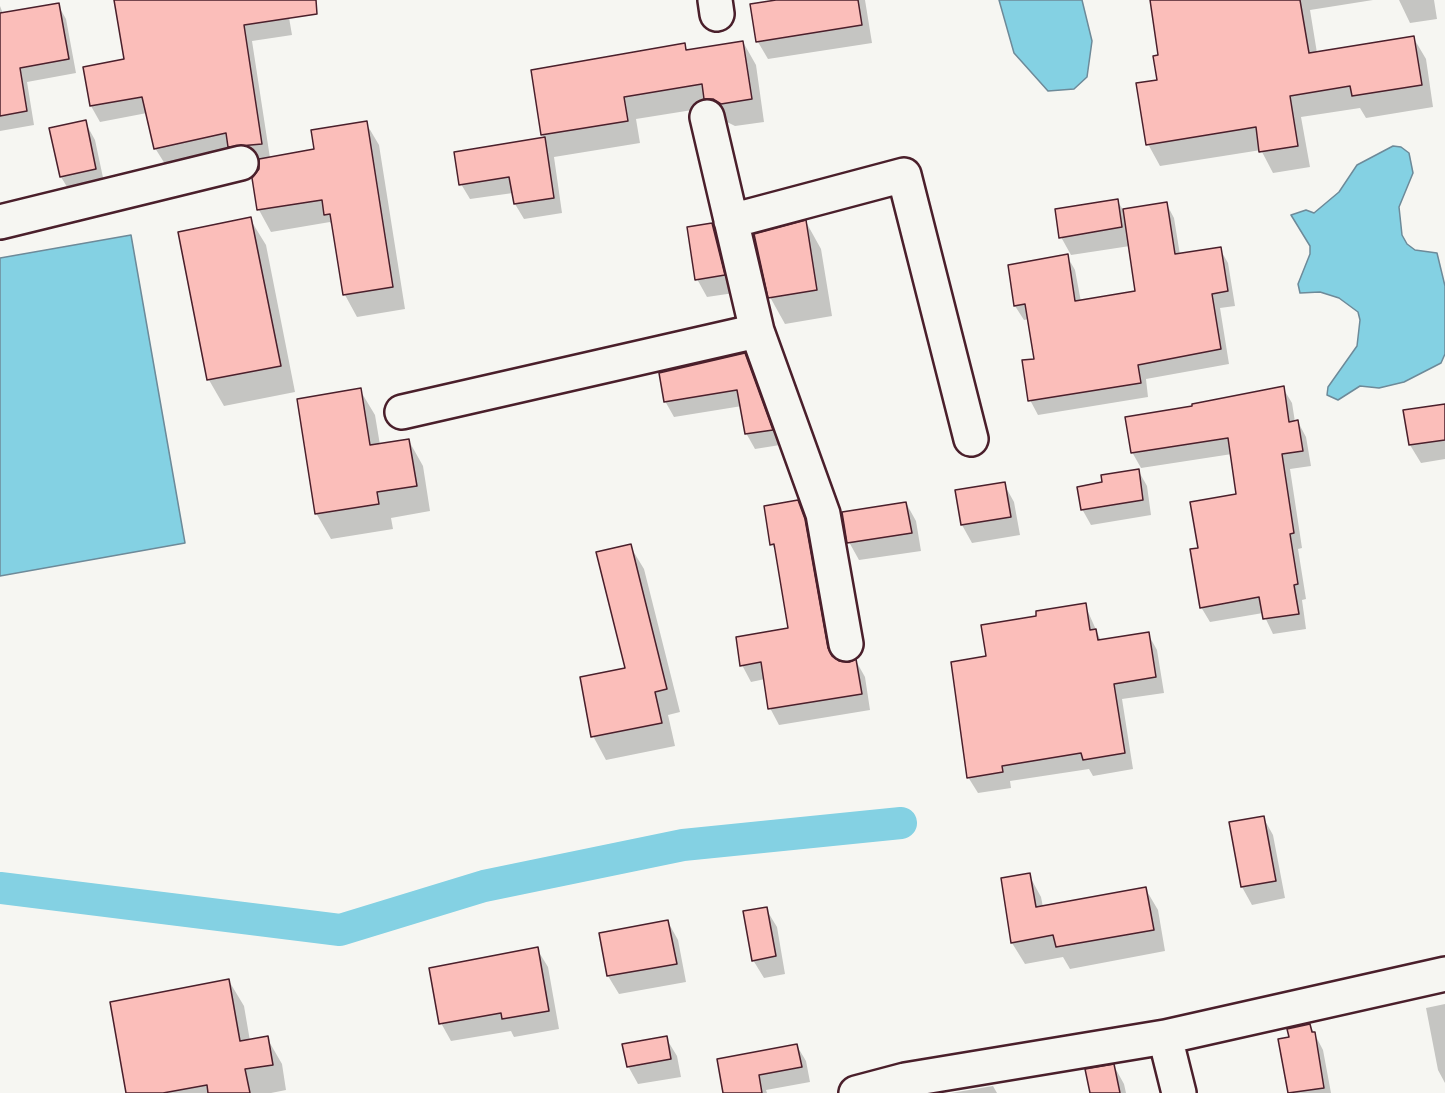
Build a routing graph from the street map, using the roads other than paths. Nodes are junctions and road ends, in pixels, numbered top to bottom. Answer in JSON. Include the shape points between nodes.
{"nodes":[{"id":1,"x":707,"y":117,"type":"dead end"},
{"id":2,"x":241,"y":163,"type":"dead end"},
{"id":3,"x":731,"y":221,"type":"junction"},
{"id":4,"x":0,"y":222,"type":"edge"},
{"id":5,"x":757,"y":331,"type":"junction"},
{"id":6,"x":402,"y":412,"type":"dead end"},
{"id":7,"x":971,"y":439,"type":"dead end"},
{"id":8,"x":846,"y":644,"type":"dead end"},
{"id":9,"x":1445,"y":974,"type":"edge"},
{"id":10,"x":1165,"y":1037,"type":"junction"},
{"id":11,"x":856,"y":1093,"type":"edge"},
{"id":12,"x":1179,"y":1093,"type":"edge"}],
"edges":[{"from":1,"to":3,"type":"street"},
{"from":2,"to":4,"type":"street"},
{"from":3,"to":5,"type":"street"},
{"from":3,"to":7,"type":"street","via":[[904,175]]},
{"from":5,"to":6,"type":"street"},
{"from":5,"to":8,"type":"street","via":[[823,514]]},
{"from":9,"to":10,"type":"street"},
{"from":10,"to":11,"type":"street","via":[[905,1080]]},
{"from":10,"to":12,"type":"street"}]}
